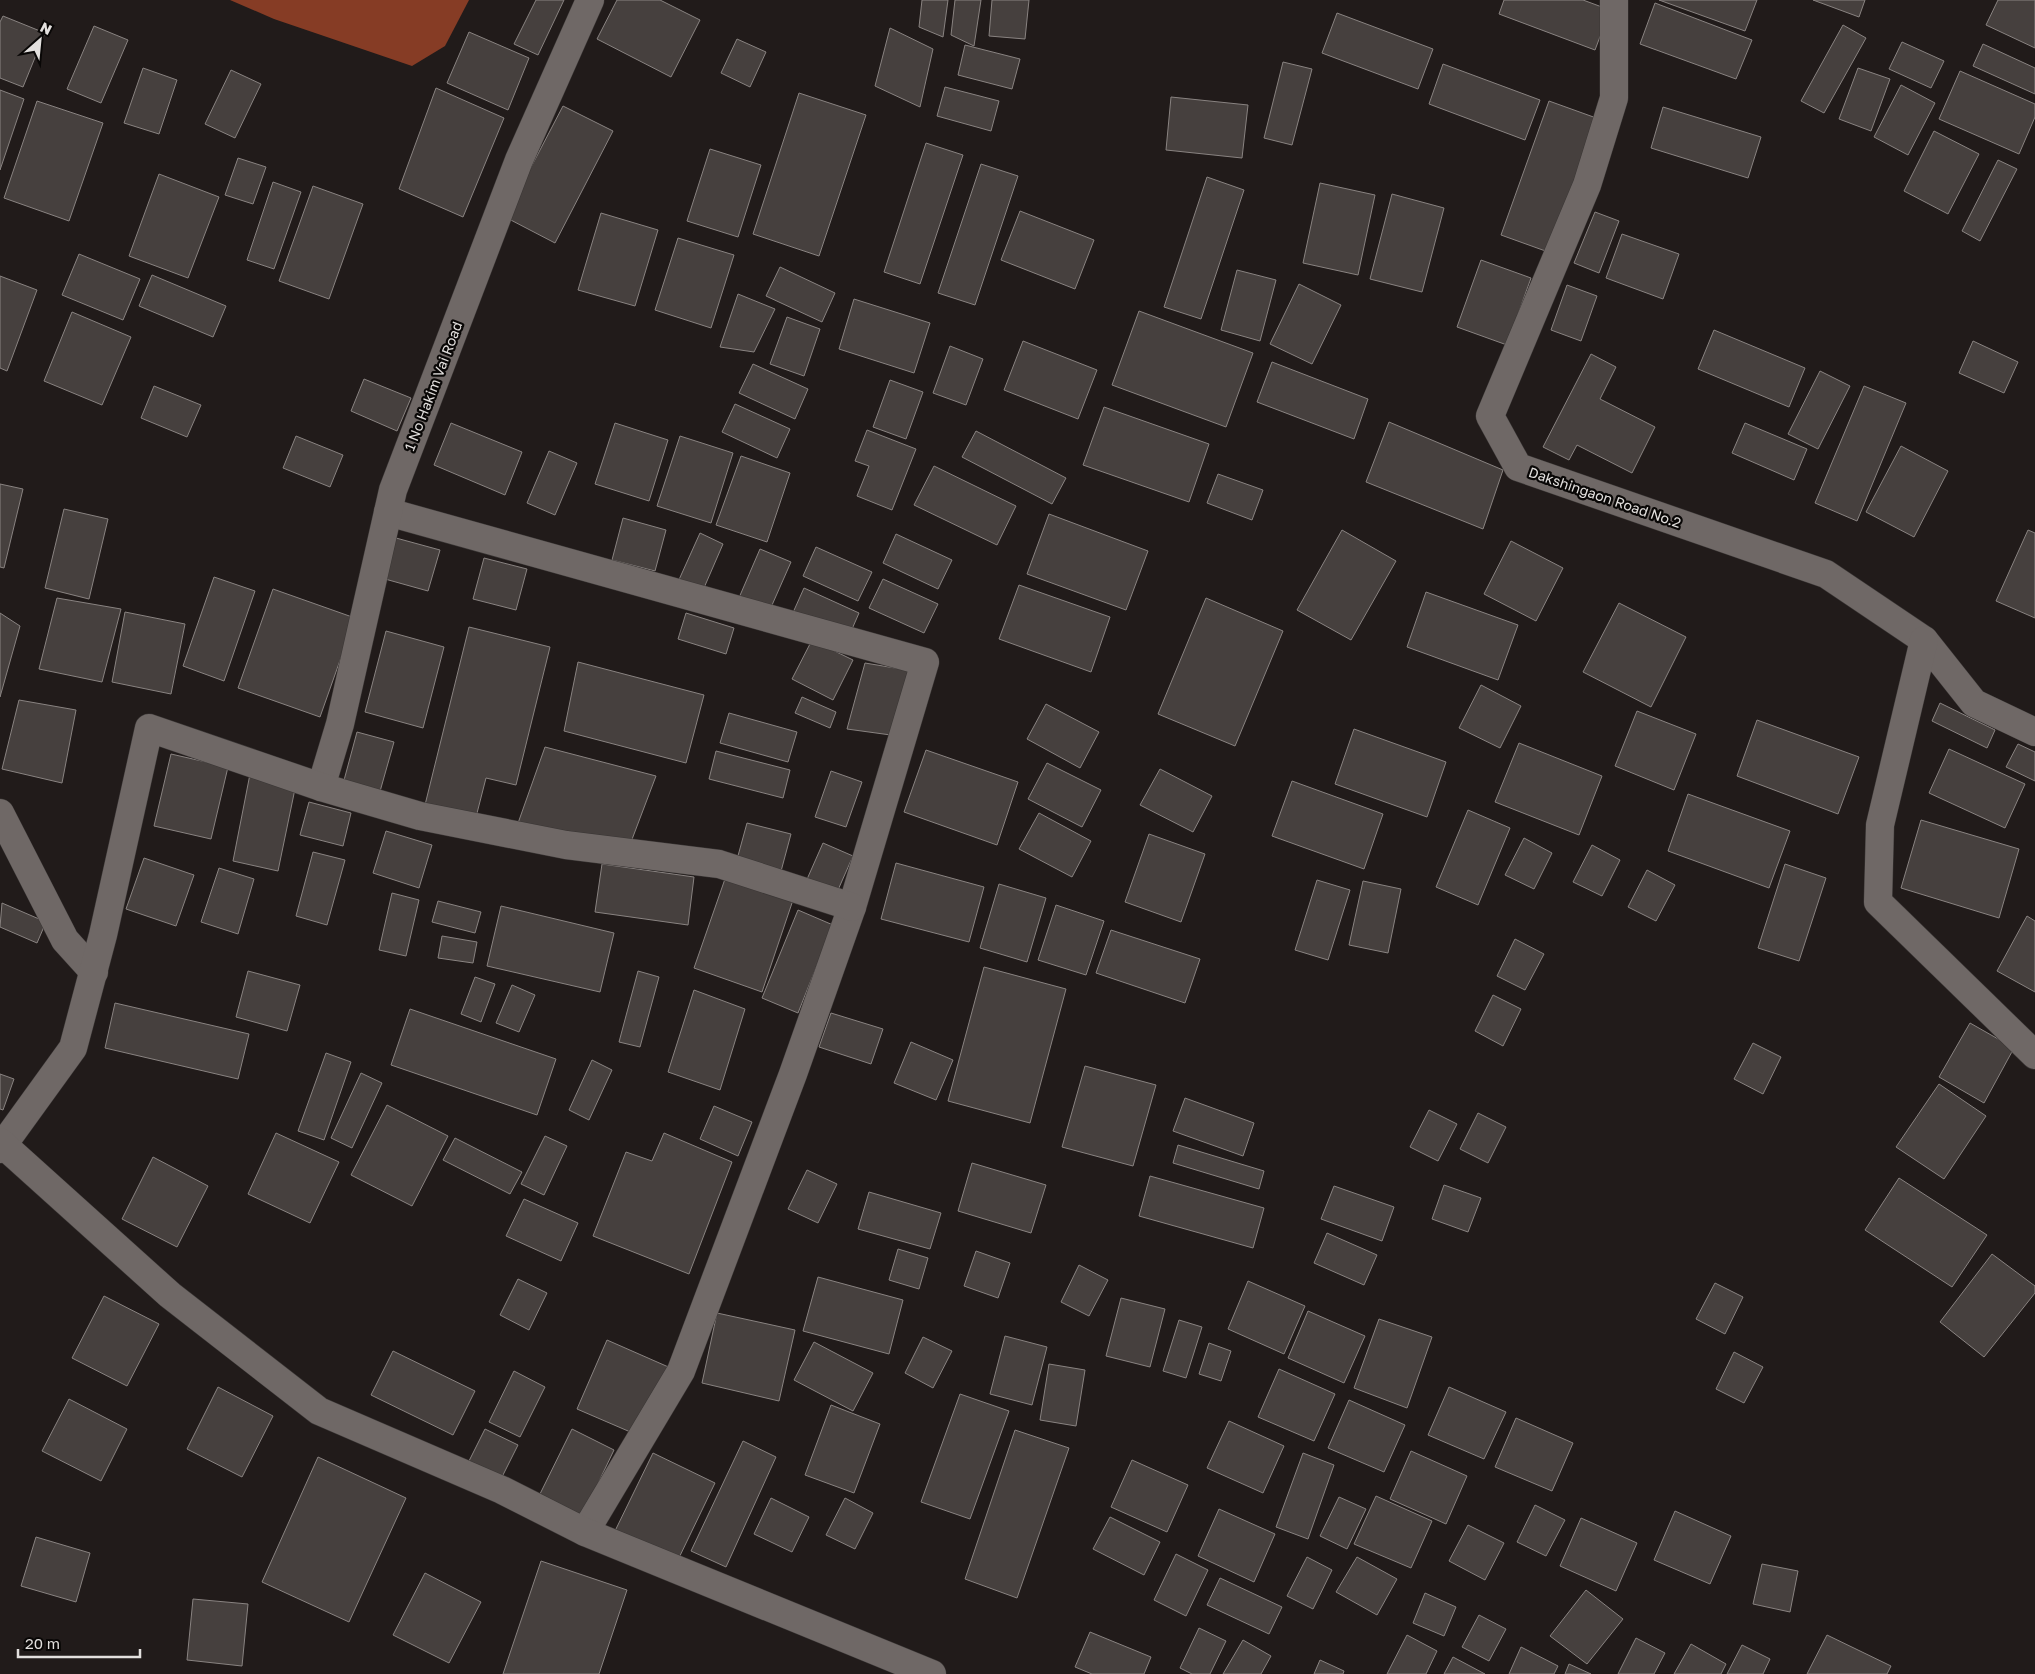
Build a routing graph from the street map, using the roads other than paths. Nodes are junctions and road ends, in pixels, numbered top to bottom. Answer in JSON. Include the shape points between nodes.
{"nodes":[{"id":1,"x":590,"y":0,"type":"edge"},
{"id":2,"x":1614,"y":0,"type":"edge"},
{"id":3,"x":388,"y":512,"type":"junction"},
{"id":4,"x":1924,"y":640,"type":"junction"},
{"id":5,"x":2035,"y":732,"type":"edge"},
{"id":6,"x":321,"y":786,"type":"junction"},
{"id":7,"x":0,"y":813,"type":"edge"},
{"id":8,"x":852,"y":907,"type":"junction"},
{"id":9,"x":94,"y":972,"type":"junction"},
{"id":10,"x":2035,"y":1055,"type":"edge"},
{"id":11,"x":1,"y":1145,"type":"edge"},
{"id":12,"x":585,"y":1532,"type":"junction"},
{"id":13,"x":932,"y":1674,"type":"edge"}],
"edges":[{"from":1,"to":3,"type":"street","name":"1 No Hakim Vai Road","via":[[519,160],[393,490]]},
{"from":2,"to":4,"type":"street","name":"Dakshingaon Road No.2","via":[[1614,98],[1587,185],[1490,416],[1518,467],[1826,574]]},
{"from":3,"to":6,"type":"street","name":"1 No Hakim Vai Road","via":[[340,724]]},
{"from":3,"to":8,"type":"street","via":[[925,662]]},
{"from":4,"to":5,"type":"street","name":"Dakshingaon Road No.2","via":[[1974,703]]},
{"from":4,"to":10,"type":"street","via":[[1880,825],[1878,902]]},
{"from":6,"to":8,"type":"street","via":[[420,816],[566,845],[719,864]]},
{"from":6,"to":9,"type":"street","via":[[149,728]]},
{"from":7,"to":9,"type":"street","via":[[65,940]]},
{"from":8,"to":12,"type":"street","via":[[793,1074],[681,1370]]},
{"from":9,"to":11,"type":"street","via":[[73,1048]]},
{"from":11,"to":12,"type":"street","via":[[170,1295],[319,1410],[502,1490]]},
{"from":12,"to":13,"type":"street"}]}
